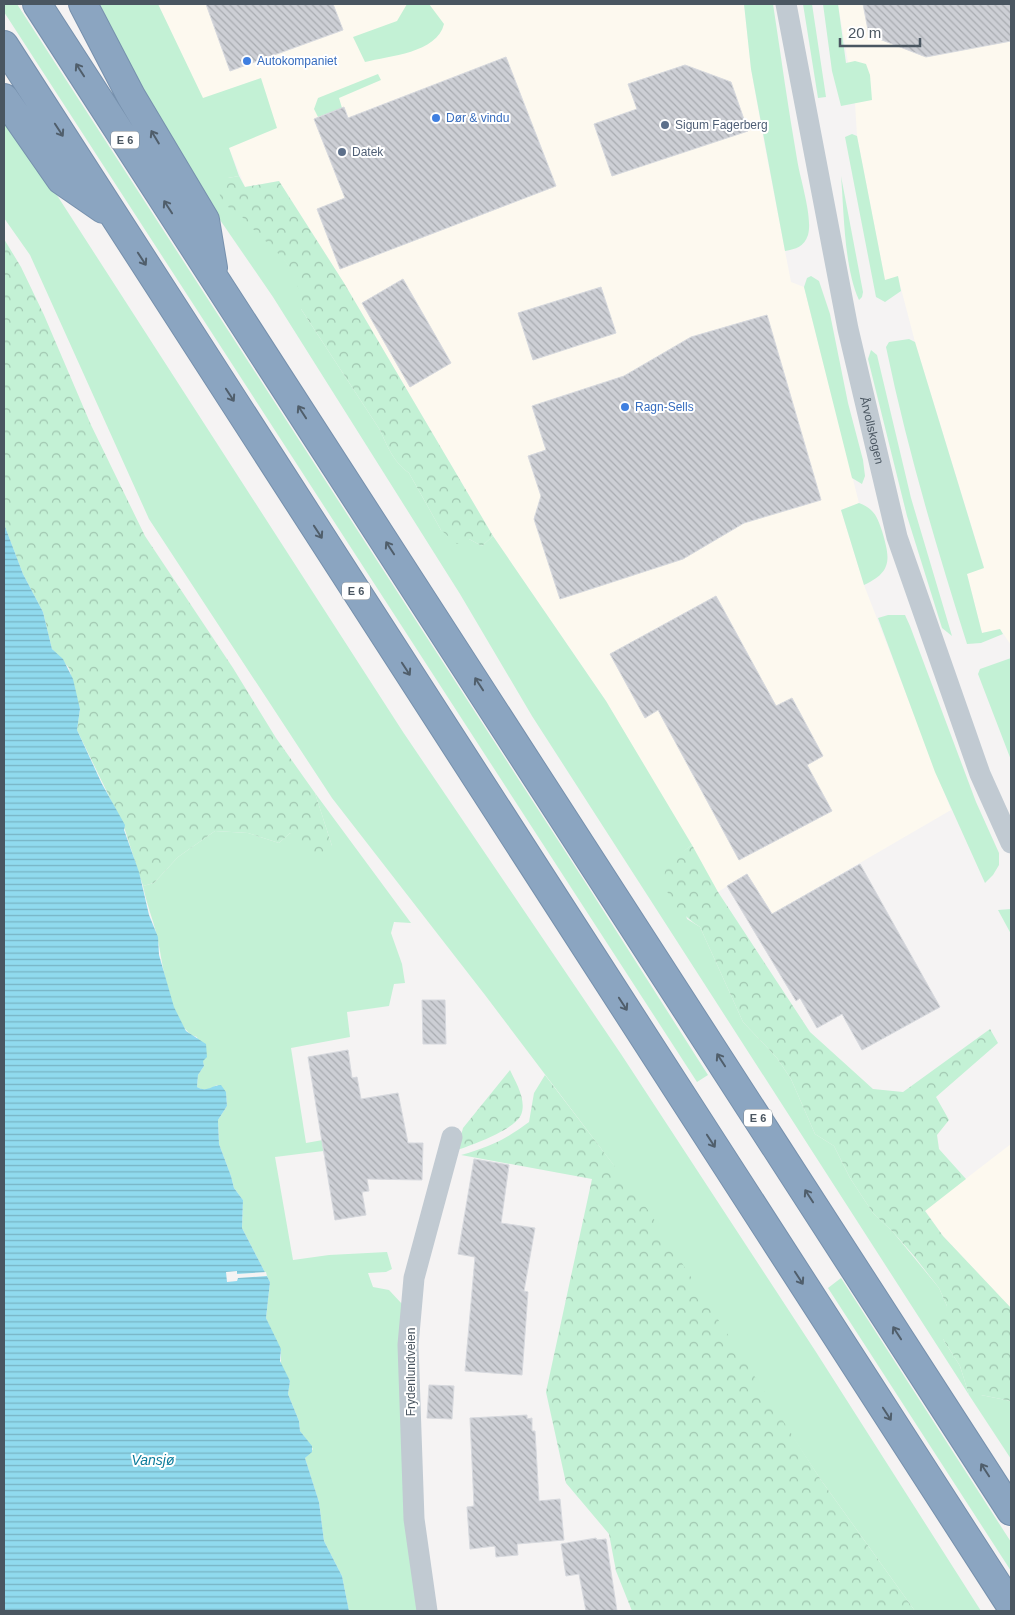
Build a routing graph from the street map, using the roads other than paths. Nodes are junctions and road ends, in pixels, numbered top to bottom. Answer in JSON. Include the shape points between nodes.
{"nodes":[{"id":1,"x":37,"y":4,"type":"edge"},
{"id":2,"x":83,"y":4,"type":"edge"},
{"id":3,"x":786,"y":4,"type":"edge"},
{"id":4,"x":4,"y":45,"type":"edge"},
{"id":5,"x":4,"y":98,"type":"edge"},
{"id":6,"x":116,"y":218,"type":"junction"},
{"id":7,"x":215,"y":276,"type":"junction"},
{"id":8,"x":1011,"y":843,"type":"edge"},
{"id":9,"x":452,"y":1137,"type":"dead end"},
{"id":10,"x":1011,"y":1511,"type":"edge"},
{"id":11,"x":1011,"y":1606,"type":"edge"},
{"id":12,"x":427,"y":1611,"type":"edge"}],
"edges":[{"from":7,"to":1,"type":"highway","number":"E 6","one_way":true},
{"from":7,"to":2,"type":"highway","number":"E 6","one_way":true,"via":[[205,220],[131,96]]},
{"from":3,"to":8,"type":"street","name":"Årvollskogen","via":[[848,329],[897,537],[980,774]]},
{"from":4,"to":6,"type":"highway","number":"E 6","one_way":true},
{"from":5,"to":6,"type":"highway","number":"E 6","via":[[62,180]]},
{"from":6,"to":11,"type":"highway","number":"E 6","one_way":true},
{"from":10,"to":7,"type":"highway","number":"E 6","one_way":true},
{"from":9,"to":12,"type":"street","name":"Frydenlundveien","via":[[414,1278],[408,1345],[414,1519]]}]}
